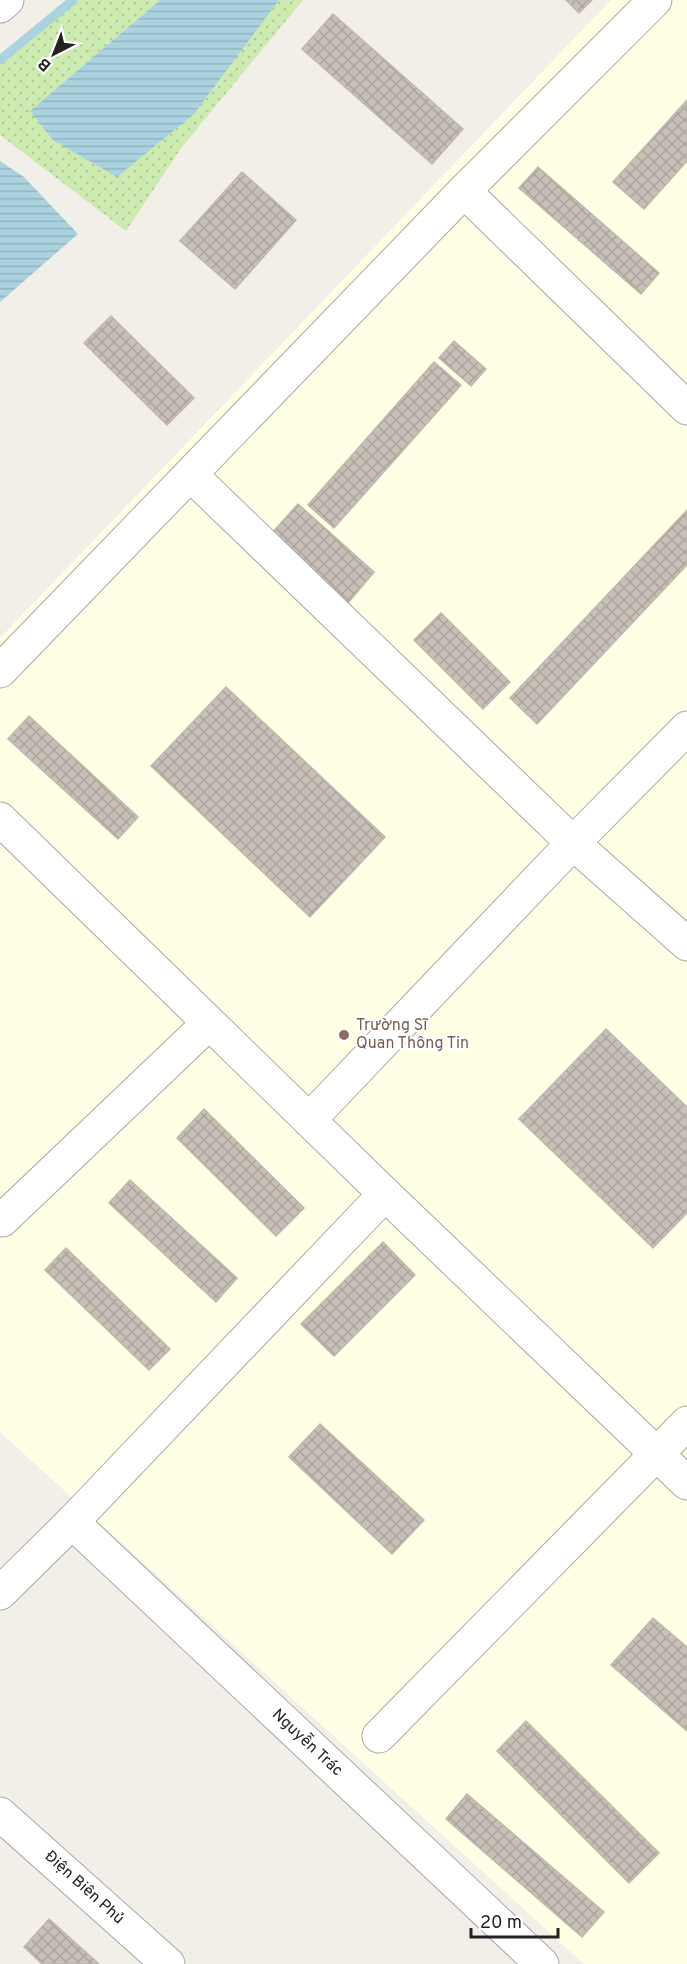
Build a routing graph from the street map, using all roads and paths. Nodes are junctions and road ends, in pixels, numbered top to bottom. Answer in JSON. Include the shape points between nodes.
{"nodes":[{"id":1,"x":7,"y":0,"type":"edge"},
{"id":2,"x":655,"y":0,"type":"edge"},
{"id":3,"x":0,"y":6,"type":"edge"},
{"id":4,"x":464,"y":191,"type":"junction"},
{"id":5,"x":687,"y":408,"type":"edge"},
{"id":6,"x":191,"y":475,"type":"junction"},
{"id":7,"x":0,"y":670,"type":"edge"},
{"id":8,"x":687,"y":728,"type":"edge"},
{"id":9,"x":0,"y":819,"type":"edge"},
{"id":10,"x":573,"y":843,"type":"junction"},
{"id":11,"x":687,"y":944,"type":"edge"},
{"id":12,"x":209,"y":1023,"type":"junction"},
{"id":13,"x":309,"y":1120,"type":"junction"},
{"id":14,"x":385,"y":1194,"type":"junction"},
{"id":15,"x":0,"y":1218,"type":"edge"},
{"id":16,"x":687,"y":1423,"type":"edge"},
{"id":17,"x":657,"y":1454,"type":"junction"},
{"id":18,"x":687,"y":1483,"type":"edge"},
{"id":19,"x":72,"y":1522,"type":"junction"},
{"id":20,"x":0,"y":1593,"type":"edge"},
{"id":21,"x":379,"y":1736,"type":"dead end"},
{"id":22,"x":0,"y":1814,"type":"edge"},
{"id":23,"x":168,"y":1964,"type":"edge"},
{"id":24,"x":542,"y":1964,"type":"edge"}],
"edges":[{"from":1,"to":3,"type":"street"},
{"from":2,"to":4,"type":"street"},
{"from":4,"to":5,"type":"street"},
{"from":4,"to":6,"type":"street"},
{"from":6,"to":7,"type":"street"},
{"from":6,"to":10,"type":"street"},
{"from":8,"to":10,"type":"street"},
{"from":9,"to":12,"type":"street"},
{"from":10,"to":11,"type":"street"},
{"from":10,"to":13,"type":"street"},
{"from":12,"to":13,"type":"street"},
{"from":12,"to":15,"type":"street"},
{"from":13,"to":14,"type":"street"},
{"from":14,"to":17,"type":"street"},
{"from":14,"to":19,"type":"street"},
{"from":16,"to":17,"type":"street"},
{"from":17,"to":18,"type":"street"},
{"from":17,"to":21,"type":"street"},
{"from":19,"to":20,"type":"street"},
{"from":19,"to":24,"type":"street","name":"Nguyễn Trác"},
{"from":22,"to":23,"type":"street","name":"Điện Biên Phủ"}]}
